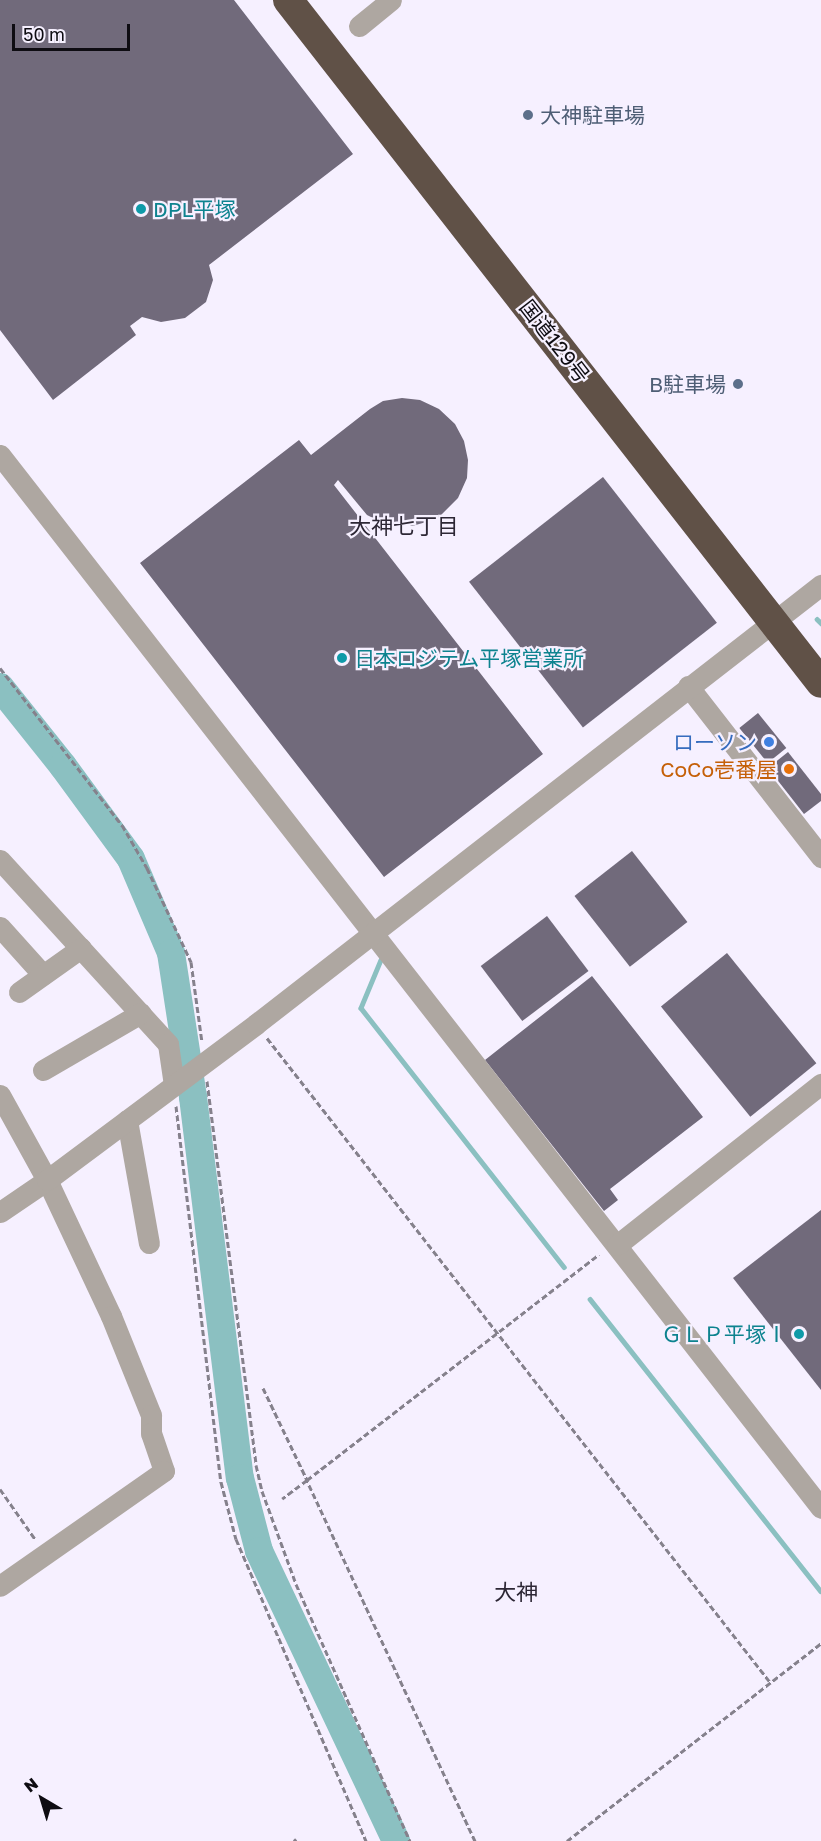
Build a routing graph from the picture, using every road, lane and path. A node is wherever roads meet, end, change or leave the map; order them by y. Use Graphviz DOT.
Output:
graph roads {
  1 [pos="288,0"];
  2 [pos="313,0"];
  3 [pos="392,0"];
  4 [pos="359,26"];
  5 [pos="0,455"];
  6 [pos="821,585"];
  7 [pos="781,616"];
  8 [pos="821,652"];
  9 [pos="0,668"];
  10 [pos="821,683"];
  11 [pos="688,686"];
  12 [pos="821,857"];
  13 [pos="0,860"];
  14 [pos="0,927"];
  15 [pos="373,933"];
  16 [pos="81,948"];
  17 [pos="43,975"];
  18 [pos="19,992"];
  19 [pos="141,1013"];
  20 [pos="256,1024"];
  21 [pos="203,1064"];
  22 [pos="43,1070"];
  23 [pos="176,1084"];
  24 [pos="821,1084"];
  25 [pos="0,1095"];
  26 [pos="127,1120"];
  27 [pos="47,1180"];
  28 [pos="0,1212"];
  29 [pos="149,1243"];
  30 [pos="616,1243"];
  31 [pos="496,1334"];
  32 [pos="263,1388"];
  33 [pos="307,1480"];
  34 [pos="0,1489"];
  35 [pos="282,1499"];
  36 [pos="821,1508"];
  37 [pos="46,1554"];
  38 [pos="0,1586"];
  39 [pos="821,1643"];
  40 [pos="770,1682"];
  41 [pos="366,1841"];
  42 [pos="410,1841"];
  43 [pos="475,1841"];
  44 [pos="567,1841"];
  1 -- 7 [label="highway, 国道129号"];
  2 -- 7 [label="highway, 国道129号"];
  3 -- 4 [label="street"];
  5 -- 15 [label="street"];
  6 -- 7 [label="street"];
  7 -- 8 [label="highway, 国道129号"];
  7 -- 10 [label="highway, 国道129号"];
  7 -- 11 [label="street"];
  9 -- 21 [label="path"];
  11 -- 12 [label="street"];
  11 -- 15 [label="street"];
  13 -- 16 [label="street"];
  14 -- 17 [label="street"];
  15 -- 20 [label="street"];
  15 -- 30 [label="street"];
  16 -- 17 [label="street"];
  16 -- 19 [label="street"];
  17 -- 18 [label="street"];
  19 -- 22 [label="street"];
  19 -- 23 [label="street"];
  20 -- 21 [label="street"];
  20 -- 31 [label="path"];
  21 -- 23 [label="street"];
  21 -- 42 [label="path"];
  23 -- 26 [label="street"];
  23 -- 41 [label="path"];
  24 -- 30 [label="street"];
  25 -- 27 [label="street"];
  26 -- 27 [label="street"];
  26 -- 29 [label="street"];
  27 -- 28 [label="street"];
  27 -- 37 [label="street"];
  30 -- 31 [label="path"];
  30 -- 36 [label="street"];
  31 -- 33 [label="path"];
  31 -- 40 [label="path"];
  32 -- 33 [label="path"];
  33 -- 35 [label="path"];
  33 -- 43 [label="path"];
  34 -- 37 [label="path"];
  37 -- 38 [label="street"];
  39 -- 40 [label="path"];
  40 -- 44 [label="path"];
}
